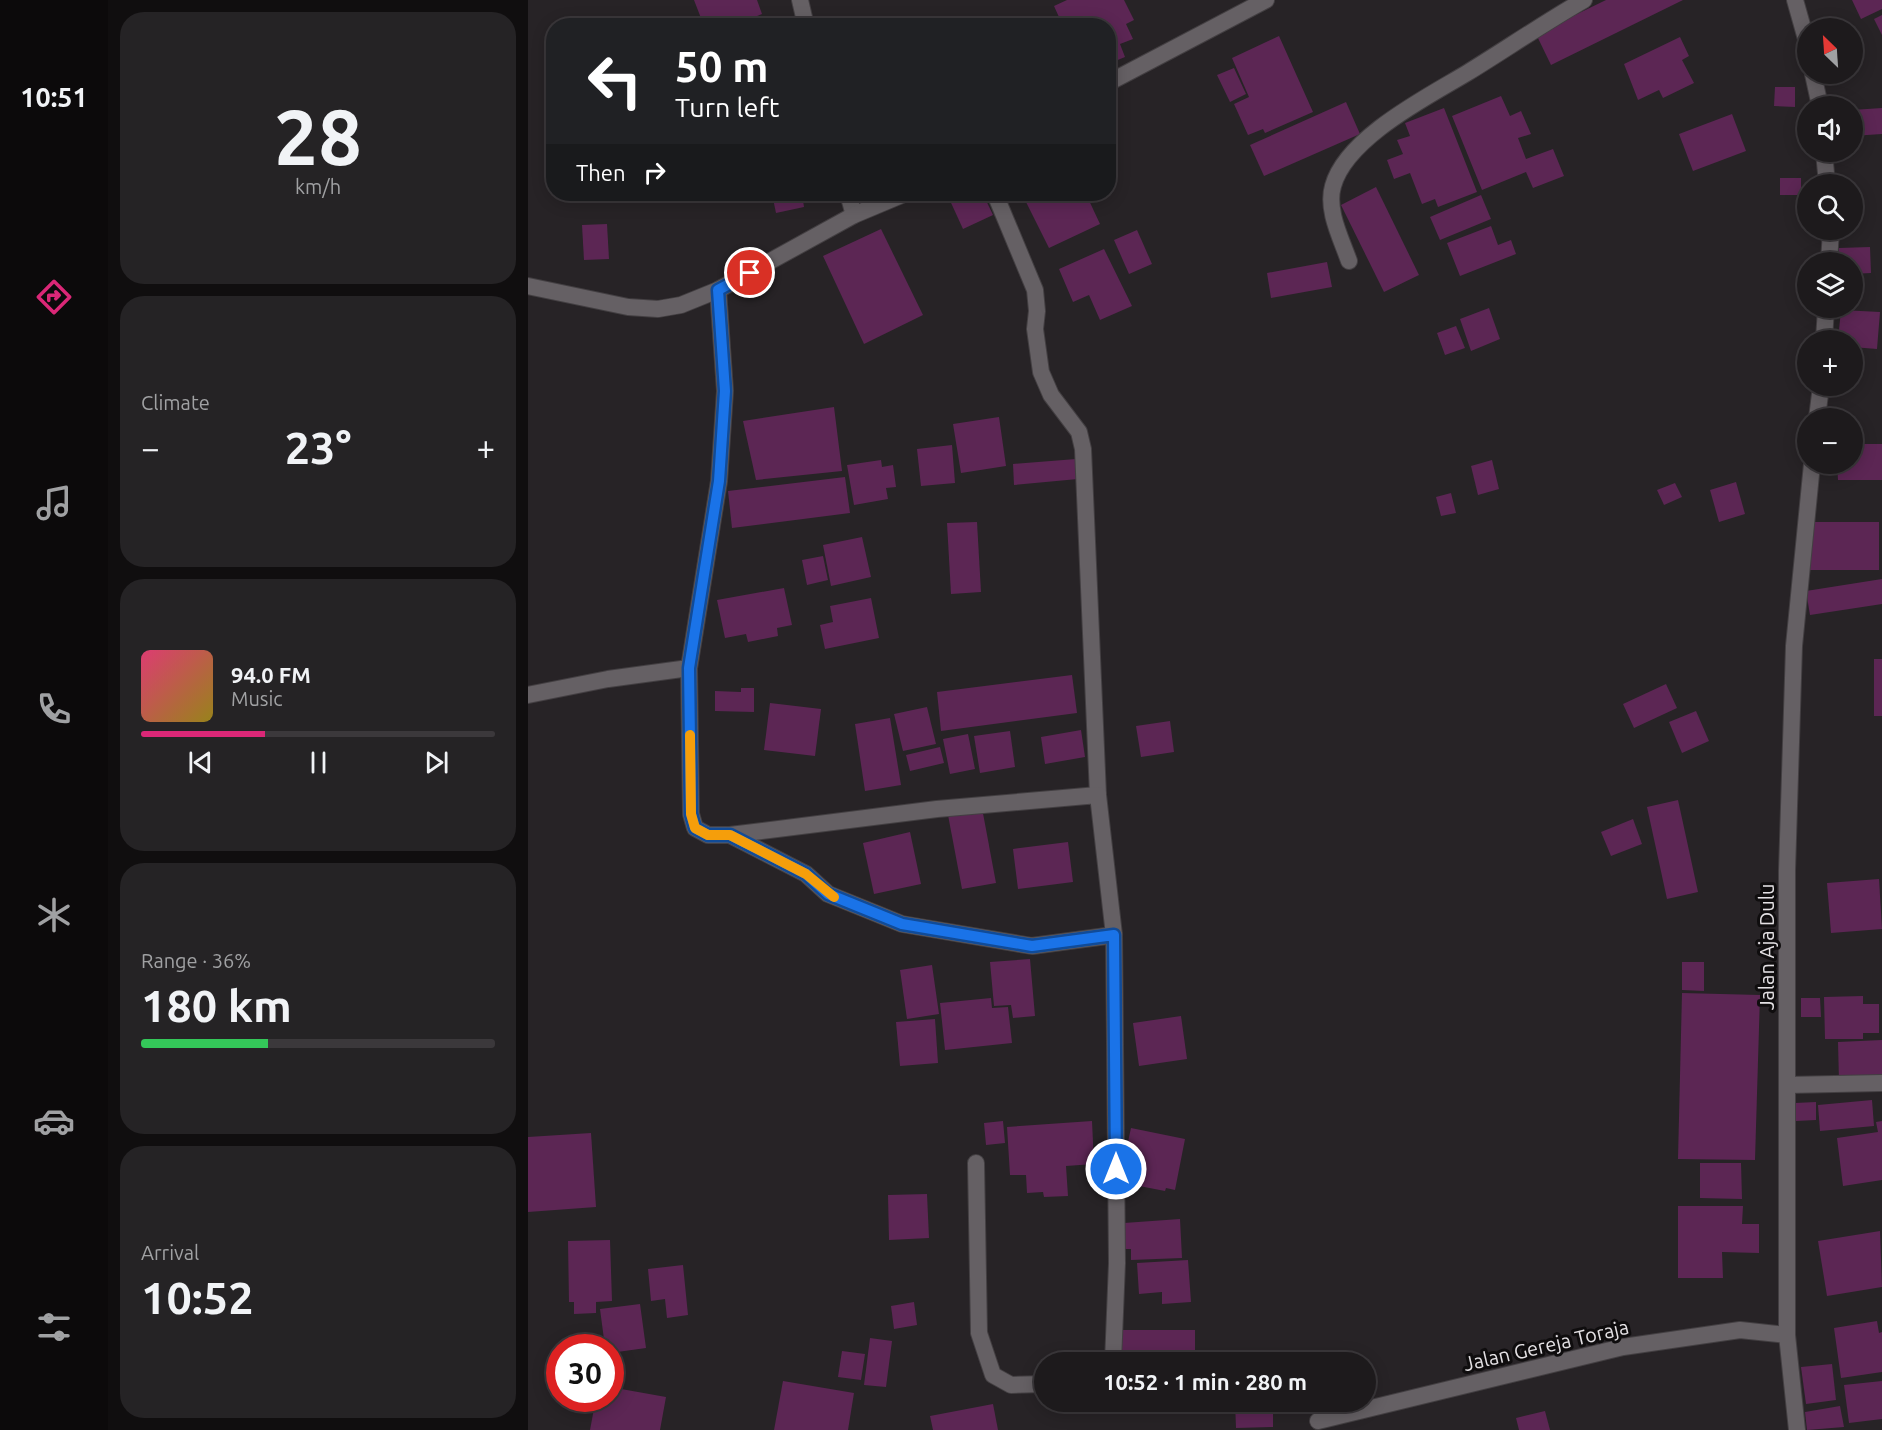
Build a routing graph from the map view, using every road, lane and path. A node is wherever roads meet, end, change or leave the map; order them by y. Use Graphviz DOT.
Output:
graph roads {
  1 [pos="800,0"];
  2 [pos="1266,0"];
  3 [pos="1584,0"];
  4 [pos="1795,0"];
  5 [pos="804,18"];
  6 [pos="1800,18"];
  7 [pos="1116,79"];
  8 [pos="850,201"];
  9 [pos="887,201"];
  10 [pos="998,201"];
  11 [pos="854,215"];
  12 [pos="1349,261"];
  13 [pos="528,286"];
  14 [pos="718,290"];
  15 [pos="1811,474"];
  16 [pos="689,668"];
  17 [pos="528,695"];
  18 [pos="1098,795"];
  19 [pos="730,835"];
  20 [pos="1114,935"];
  21 [pos="1882,1083"];
  22 [pos="1787,1085"];
  23 [pos="976,1162"];
  24 [pos="1787,1335"];
  25 [pos="1113,1352"];
  26 [pos="1034,1384"];
  27 [pos="1318,1421"];
  28 [pos="1797,1430"];
  1 -- 5 [label="street"];
  2 -- 7 [label="street"];
  3 -- 12 [label="street"];
  4 -- 6 [label="street"];
  8 -- 11 [label="street"];
  9 -- 11 [label="street"];
  10 -- 18 [label="street"];
  11 -- 14 [label="street"];
  13 -- 14 [label="street"];
  14 -- 16 [label="street"];
  15 -- 22 [label="street, Jalan Aja Dulu"];
  16 -- 17 [label="street"];
  16 -- 19 [label="street"];
  18 -- 19 [label="street"];
  18 -- 20 [label="street"];
  19 -- 20 [label="street"];
  20 -- 25 [label="street"];
  21 -- 22 [label="street"];
  22 -- 24 [label="street, Jalan Aja Dulu"];
  23 -- 26 [label="street"];
  24 -- 27 [label="street, Jalan Gereja Toraja"];
  24 -- 28 [label="street, Jalan Aja Dulu"];
}
